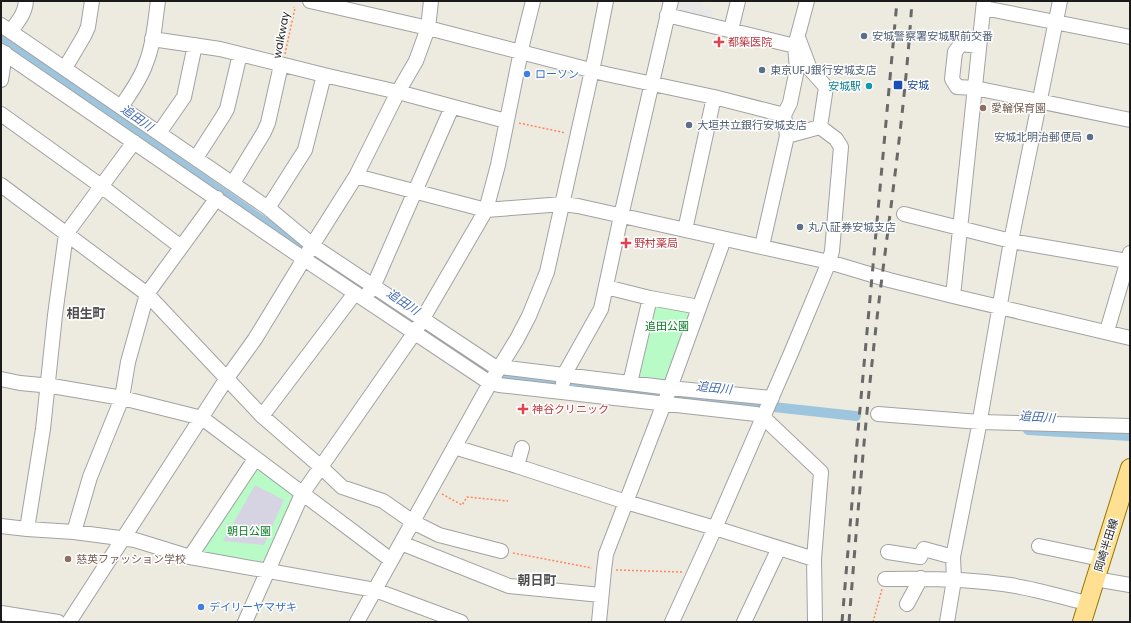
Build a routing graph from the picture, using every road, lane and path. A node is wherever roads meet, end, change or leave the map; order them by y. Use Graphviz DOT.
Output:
graph roads {
  1 [pos="26,1"];
  2 [pos="92,1"];
  3 [pos="158,1"];
  4 [pos="310,1"];
  5 [pos="431,1"];
  6 [pos="533,1"];
  7 [pos="606,1"];
  8 [pos="671,1"];
  9 [pos="738,1"];
  10 [pos="807,1"];
  11 [pos="1060,1"];
  12 [pos="984,4"];
  13 [pos="294,8"];
  14 [pos="667,15"];
  15 [pos="1056,22"];
  16 [pos="6,28"];
  17 [pos="428,28"];
  18 [pos="731,30"];
  19 [pos="1130,37"];
  20 [pos="152,39"];
  21 [pos="796,42"];
  22 [pos="195,45"];
  23 [pos="980,46"];
  24 [pos="3,52"];
  25 [pos="522,52"];
  26 [pos="240,54"];
  27 [pos="282,65"];
  28 [pos="65,68"];
  29 [pos="592,70"];
  30 [pos="324,75"];
  31 [pos="1,80"];
  32 [pos="652,83"];
  33 [pos="975,88"];
  34 [pos="398,92"];
  35 [pos="714,97"];
  36 [pos="1040,101"];
  37 [pos="121,107"];
  38 [pos="452,107"];
  39 [pos="1,114"];
  40 [pos="784,115"];
  41 [pos="1130,120"];
  42 [pos="506,121"];
  43 [pos="820,127"];
  44 [pos="159,133"];
  45 [pos="578,136"];
  46 [pos="787,136"];
  47 [pos="134,142"];
  48 [pos="196,158"];
  49 [pos="356,176"];
  50 [pos="233,183"];
  51 [pos="1,185"];
  52 [pos="101,186"];
  53 [pos="415,192"];
  54 [pos="217,198"];
  55 [pos="563,204"];
  56 [pos="268,208"];
  57 [pos="486,210"];
  58 [pos="904,214"];
  59 [pos="621,216"];
  60 [pos="960,229"];
  61 [pos="685,230"];
  62 [pos="66,234"];
  63 [pos="724,239"];
  64 [pos="1011,241"];
  65 [pos="313,244"];
  66 [pos="762,246"];
  67 [pos="181,247"];
  68 [pos="1129,258"];
  69 [pos="304,259"];
  70 [pos="829,262"];
  71 [pos="374,285"];
  72 [pos="606,287"];
  73 [pos="147,294"];
  74 [pos="360,296"];
  75 [pos="953,296"];
  76 [pos="650,298"];
  77 [pos="1000,306"];
  78 [pos="699,307"];
  79 [pos="422,318"];
  80 [pos="415,332"];
  81 [pos="1107,332"];
  82 [pos="1130,338"];
  83 [pos="500,367"];
  84 [pos="564,375"];
  85 [pos="228,378"];
  86 [pos="1,379"];
  87 [pos="490,383"];
  88 [pos="630,383"];
  89 [pos="47,386"];
  90 [pos="670,388"];
  91 [pos="561,392"];
  92 [pos="122,398"];
  93 [pos="772,398"];
  94 [pos="663,404"];
  95 [pos="878,414"];
  96 [pos="262,416"];
  97 [pos="763,417"];
  98 [pos="202,418"];
  99 [pos="979,425"];
  100 [pos="1130,426"];
  101 [pos="454,447"];
  102 [pos="522,448"];
  103 [pos="255,459"];
  104 [pos="517,466"];
  105 [pos="321,467"];
  106 [pos="1130,468"];
  107 [pos="438,492"];
  108 [pos="302,494"];
  109 [pos="508,501"];
  110 [pos="626,502"];
  111 [pos="413,522"];
  112 [pos="1,526"];
  113 [pos="716,528"];
  114 [pos="27,529"];
  115 [pos="74,532"];
  116 [pos="123,539"];
  117 [pos="401,544"];
  118 [pos="1039,546"];
  119 [pos="779,548"];
  120 [pos="501,550"];
  121 [pos="888,552"];
  122 [pos="190,557"];
  123 [pos="953,557"];
  124 [pos="1101,559"];
  125 [pos="391,560"];
  126 [pos="814,560"];
  127 [pos="604,570"];
  128 [pos="268,571"];
  129 [pos="686,572"];
  130 [pos="921,578"];
  131 [pos="885,579"];
  132 [pos="1095,579"];
  133 [pos="954,580"];
  134 [pos="1130,585"];
  135 [pos="375,590"];
  136 [pos="601,595"];
  137 [pos="1087,603"];
  138 [pos="907,604"];
  139 [pos="1,613"];
  140 [pos="58,622"];
  141 [pos="69,622"];
  142 [pos="245,622"];
  143 [pos="357,622"];
  144 [pos="461,622"];
  145 [pos="599,622"];
  146 [pos="672,622"];
  147 [pos="744,622"];
  148 [pos="815,622"];
  149 [pos="947,622"];
  150 [pos="1082,622"];
  1 -- 16 [label="street"];
  2 -- 28 [label="street"];
  3 -- 20 [label="street"];
  4 -- 17 [label="street"];
  5 -- 17 [label="street"];
  6 -- 25 [label="street"];
  7 -- 29 [label="street"];
  8 -- 14 [label="street"];
  9 -- 18 [label="street"];
  10 -- 21 [label="street"];
  11 -- 15 [label="street"];
  12 -- 15 [label="street"];
  12 -- 23 [label="street"];
  13 -- 27 [label="path, walkway"];
  14 -- 18 [label="street"];
  14 -- 32 [label="street"];
  15 -- 19 [label="street"];
  15 -- 36 [label="street"];
  16 -- 28 [label="street"];
  17 -- 25 [label="street"];
  17 -- 34 [label="street"];
  18 -- 21 [label="street"];
  20 -- 22 [label="street"];
  20 -- 37 [label="street"];
  21 -- 40 [label="street"];
  21 -- 43 [label="street"];
  22 -- 26 [label="street"];
  22 -- 44 [label="street"];
  23 -- 33 [label="street"];
  23 -- 33 [label="street"];
  24 -- 31 [label="street"];
  24 -- 47 [label="street"];
  25 -- 29 [label="street"];
  25 -- 42 [label="street"];
  26 -- 27 [label="street"];
  26 -- 48 [label="street"];
  27 -- 30 [label="street"];
  27 -- 50 [label="street"];
  28 -- 37 [label="street"];
  29 -- 32 [label="street"];
  29 -- 45 [label="street"];
  30 -- 34 [label="street"];
  30 -- 56 [label="street"];
  32 -- 35 [label="street"];
  32 -- 59 [label="street"];
  33 -- 36 [label="street"];
  33 -- 60 [label="street"];
  34 -- 38 [label="street"];
  34 -- 49 [label="street"];
  35 -- 40 [label="street"];
  35 -- 61 [label="street"];
  36 -- 41 [label="street"];
  36 -- 64 [label="street"];
  37 -- 44 [label="street"];
  38 -- 42 [label="street"];
  38 -- 53 [label="street"];
  39 -- 52 [label="street"];
  40 -- 46 [label="street"];
  42 -- 45 [label="path"];
  42 -- 57 [label="street"];
  43 -- 46 [label="street"];
  43 -- 70 [label="street"];
  44 -- 48 [label="street"];
  45 -- 55 [label="street"];
  46 -- 66 [label="street"];
  47 -- 52 [label="street"];
  47 -- 54 [label="street"];
  48 -- 50 [label="street"];
  49 -- 53 [label="street"];
  49 -- 65 [label="street"];
  50 -- 56 [label="street"];
  51 -- 62 [label="street"];
  52 -- 62 [label="street"];
  52 -- 67 [label="street"];
  53 -- 57 [label="street"];
  53 -- 71 [label="street"];
  54 -- 67 [label="street"];
  54 -- 69 [label="street"];
  55 -- 57 [label="street"];
  55 -- 59 [label="street"];
  55 -- 83 [label="street"];
  56 -- 65 [label="street"];
  57 -- 79 [label="street"];
  58 -- 60 [label="street"];
  59 -- 61 [label="street"];
  59 -- 72 [label="street"];
  60 -- 64 [label="street"];
  60 -- 75 [label="street"];
  61 -- 63 [label="street"];
  62 -- 73 [label="street"];
  62 -- 89 [label="street"];
  63 -- 66 [label="street"];
  63 -- 78 [label="street"];
  64 -- 68 [label="street"];
  64 -- 77 [label="street"];
  65 -- 69 [label="street"];
  65 -- 71 [label="street"];
  66 -- 70 [label="street"];
  67 -- 73 [label="street"];
  68 -- 81 [label="street"];
  69 -- 74 [label="street"];
  69 -- 85 [label="street"];
  70 -- 75 [label="street"];
  70 -- 93 [label="street"];
  71 -- 74 [label="street"];
  71 -- 79 [label="street"];
  72 -- 76 [label="street"];
  72 -- 84 [label="street"];
  73 -- 85 [label="street"];
  73 -- 92 [label="street"];
  74 -- 80 [label="street"];
  74 -- 96 [label="street"];
  75 -- 77 [label="street"];
  76 -- 78 [label="street"];
  76 -- 88 [label="street"];
  77 -- 81 [label="street"];
  77 -- 99 [label="street"];
  78 -- 90 [label="street"];
  79 -- 80 [label="street"];
  79 -- 83 [label="street"];
  80 -- 87 [label="street"];
  80 -- 105 [label="street"];
  81 -- 82 [label="street"];
  83 -- 84 [label="street"];
  83 -- 87 [label="street"];
  84 -- 88 [label="street"];
  84 -- 91 [label="street"];
  85 -- 96 [label="street"];
  85 -- 98 [label="street"];
  86 -- 89 [label="street"];
  87 -- 91 [label="street"];
  87 -- 101 [label="street"];
  88 -- 90 [label="street"];
  89 -- 92 [label="street"];
  89 -- 114 [label="street"];
  90 -- 93 [label="street"];
  90 -- 94 [label="street"];
  91 -- 94 [label="street"];
  92 -- 98 [label="street"];
  92 -- 115 [label="street"];
  93 -- 97 [label="street"];
  94 -- 97 [label="street"];
  94 -- 110 [label="street"];
  95 -- 99 [label="street"];
  96 -- 105 [label="street"];
  97 -- 113 [label="street"];
  97 -- 126 [label="street"];
  98 -- 103 [label="street"];
  98 -- 116 [label="street"];
  99 -- 100 [label="street"];
  99 -- 123 [label="street"];
  101 -- 104 [label="street"];
  101 -- 111 [label="street"];
  102 -- 104 [label="street"];
  103 -- 108 [label="street"];
  103 -- 122 [label="street"];
  104 -- 110 [label="street"];
  105 -- 108 [label="street"];
  105 -- 111 [label="street"];
  106 -- 124 [label="main road, 岡崎半田線"];
  107 -- 109 [label="path"];
  108 -- 125 [label="street"];
  108 -- 128 [label="street"];
  110 -- 113 [label="street"];
  110 -- 127 [label="street"];
  111 -- 117 [label="street"];
  111 -- 120 [label="street"];
  112 -- 114 [label="street"];
  113 -- 119 [label="street"];
  113 -- 146 [label="street"];
  114 -- 115 [label="street"];
  115 -- 116 [label="street"];
  116 -- 122 [label="street"];
  116 -- 141 [label="street"];
  117 -- 125 [label="street"];
  117 -- 136 [label="street"];
  118 -- 124 [label="street"];
  119 -- 126 [label="street"];
  119 -- 147 [label="street"];
  120 -- 127 [label="path"];
  121 -- 123 [label="street"];
  122 -- 128 [label="street"];
  123 -- 133 [label="street"];
  124 -- 132 [label="main road, 岡崎半田線"];
  125 -- 135 [label="street"];
  126 -- 148 [label="street"];
  127 -- 129 [label="path"];
  127 -- 136 [label="street"];
  128 -- 135 [label="street"];
  128 -- 142 [label="street"];
  130 -- 131 [label="street"];
  130 -- 133 [label="street"];
  130 -- 138 [label="street"];
  132 -- 134 [label="street"];
  132 -- 137 [label="main road, 岡崎半田線"];
  133 -- 137 [label="street"];
  133 -- 149 [label="street"];
  135 -- 143 [label="street"];
  135 -- 144 [label="street"];
  136 -- 145 [label="street"];
  137 -- 150 [label="main road, 岡崎半田線"];
  139 -- 140 [label="street"];
}
